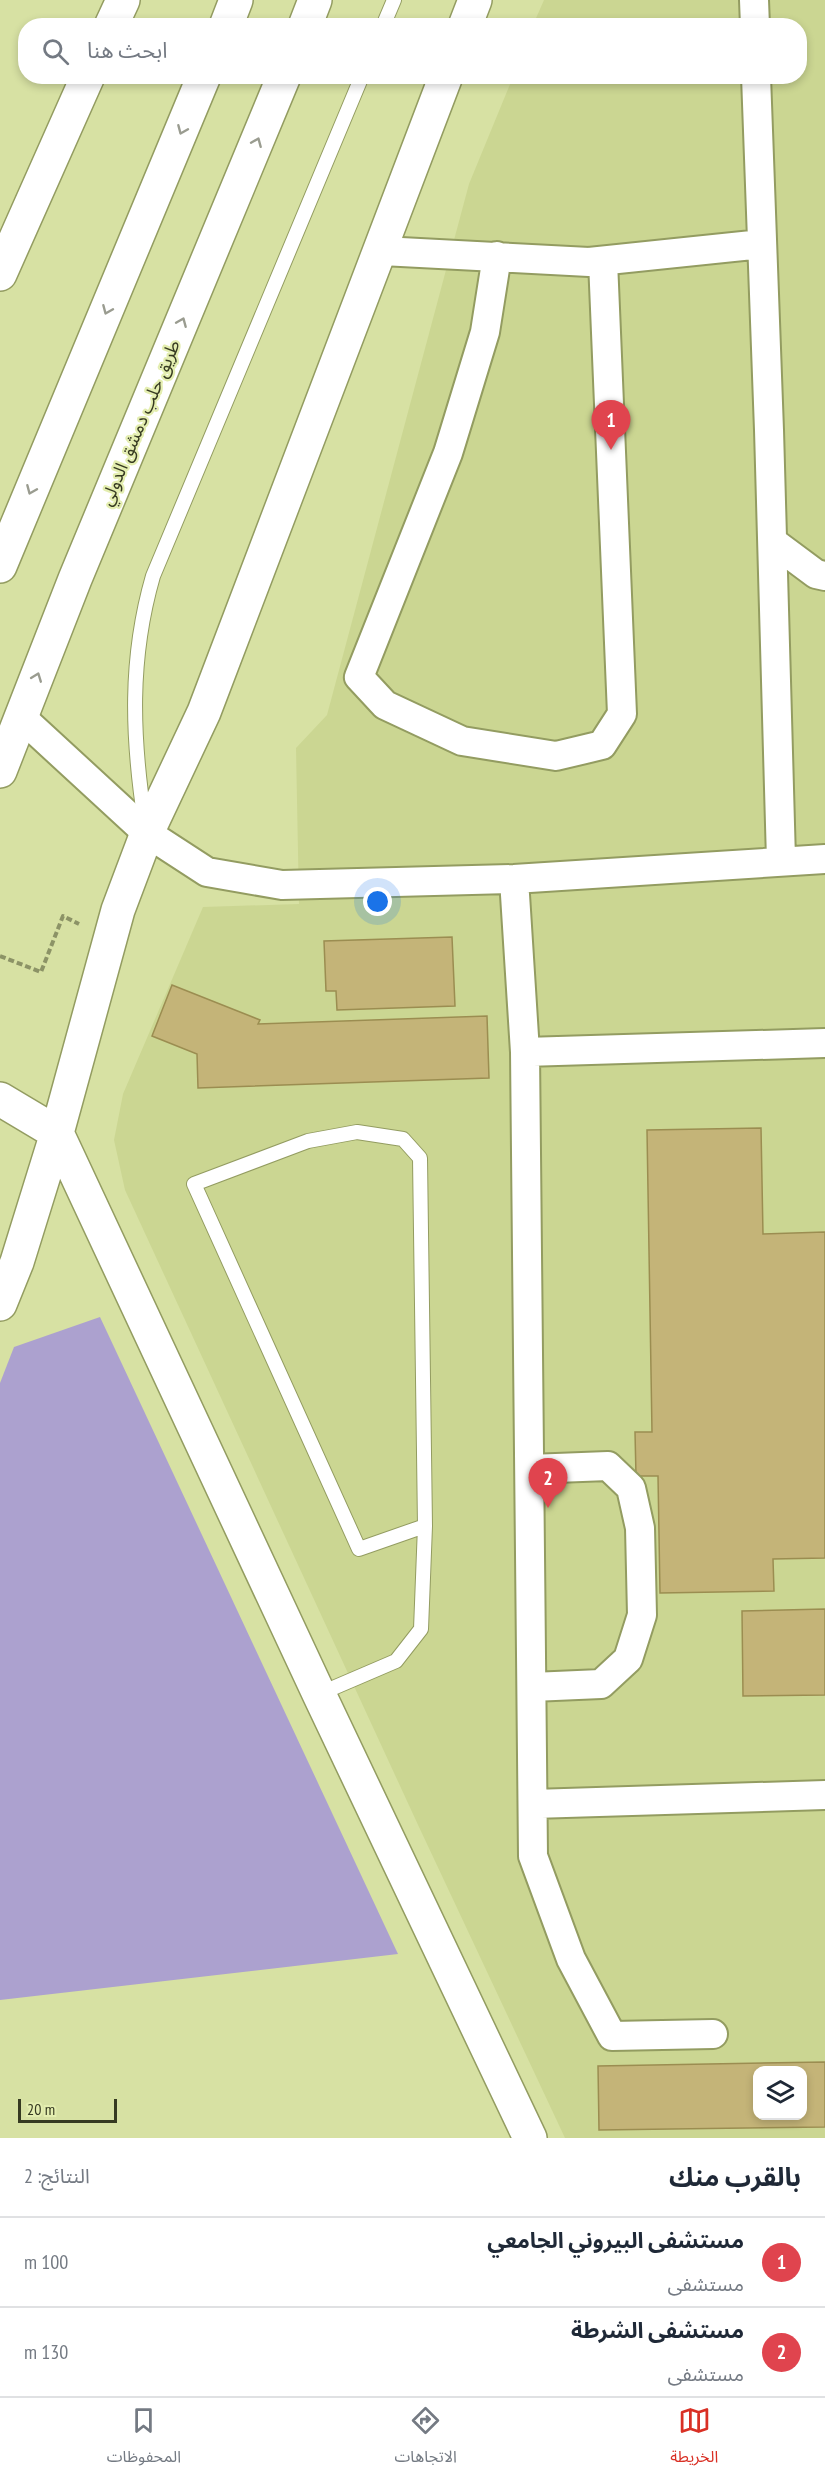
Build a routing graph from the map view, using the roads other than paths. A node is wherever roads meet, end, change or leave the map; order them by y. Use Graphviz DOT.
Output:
graph roads {
  1 [pos="123,0"];
  2 [pos="236,0"];
  3 [pos="315,0"];
  4 [pos="394,0"];
  5 [pos="475,0"];
  6 [pos="754,0"];
  7 [pos="115,18"];
  8 [pos="228,18"];
  9 [pos="308,18"];
  10 [pos="387,18"];
  11 [pos="468,18"];
  12 [pos="755,18"];
  13 [pos="84,84"];
  14 [pos="201,84"];
  15 [pos="281,84"];
  16 [pos="359,84"];
  17 [pos="444,84"];
  18 [pos="756,84"];
  19 [pos="762,244"];
  20 [pos="382,251"];
  21 [pos="497,256"];
  22 [pos="603,261"];
  23 [pos="0,274"];
  24 [pos="773,542"];
  25 [pos="0,566"];
  26 [pos="825,576"];
  27 [pos="21,717"];
  28 [pos="0,771"];
  29 [pos="147,833"];
  30 [pos="825,859"];
  31 [pos="781,860"];
  32 [pos="514,879"];
  33 [pos="825,1043"];
  34 [pos="525,1052"];
  35 [pos="0,1099"];
  36 [pos="57,1133"];
  37 [pos="0,1304"];
  38 [pos="530,1468"];
  39 [pos="425,1526"];
  40 [pos="532,1688"];
  41 [pos="319,1694"];
  42 [pos="825,1795"];
  43 [pos="533,1804"];
  44 [pos="713,2034"];
  45 [pos="530,2138"];
  1 -- 7 [label="main road"];
  2 -- 8 [label="main road"];
  3 -- 9 [label="main road"];
  4 -- 10 [label="lane"];
  5 -- 11 [label="main road"];
  6 -- 12 [label="street"];
  13 -- 23 [label="main road"];
  14 -- 25 [label="main road, one-way"];
  27 -- 15 [label="main road, طريق حلب دمشق الدولي, one-way"];
  16 -- 29 [label="lane"];
  17 -- 20 [label="main road"];
  18 -- 19 [label="street"];
  19 -- 22 [label="street"];
  19 -- 24 [label="street"];
  20 -- 21 [label="street"];
  20 -- 29 [label="main road"];
  21 -- 22 [label="street"];
  21 -- 22 [label="street"];
  24 -- 26 [label="street"];
  24 -- 31 [label="street"];
  27 -- 28 [label="main road, طريق حلب دمشق الدولي"];
  27 -- 29 [label="street"];
  29 -- 32 [label="street"];
  29 -- 36 [label="main road"];
  30 -- 31 [label="street"];
  31 -- 32 [label="street"];
  32 -- 34 [label="street"];
  33 -- 34 [label="street"];
  34 -- 38 [label="street"];
  35 -- 36 [label="main road"];
  36 -- 37 [label="main road"];
  36 -- 41 [label="main road"];
  38 -- 40 [label="street"];
  38 -- 40 [label="street"];
  39 -- 39 [label="lane"];
  39 -- 41 [label="lane"];
  40 -- 43 [label="street"];
  41 -- 45 [label="main road"];
  42 -- 43 [label="street"];
  43 -- 44 [label="street"];
}
